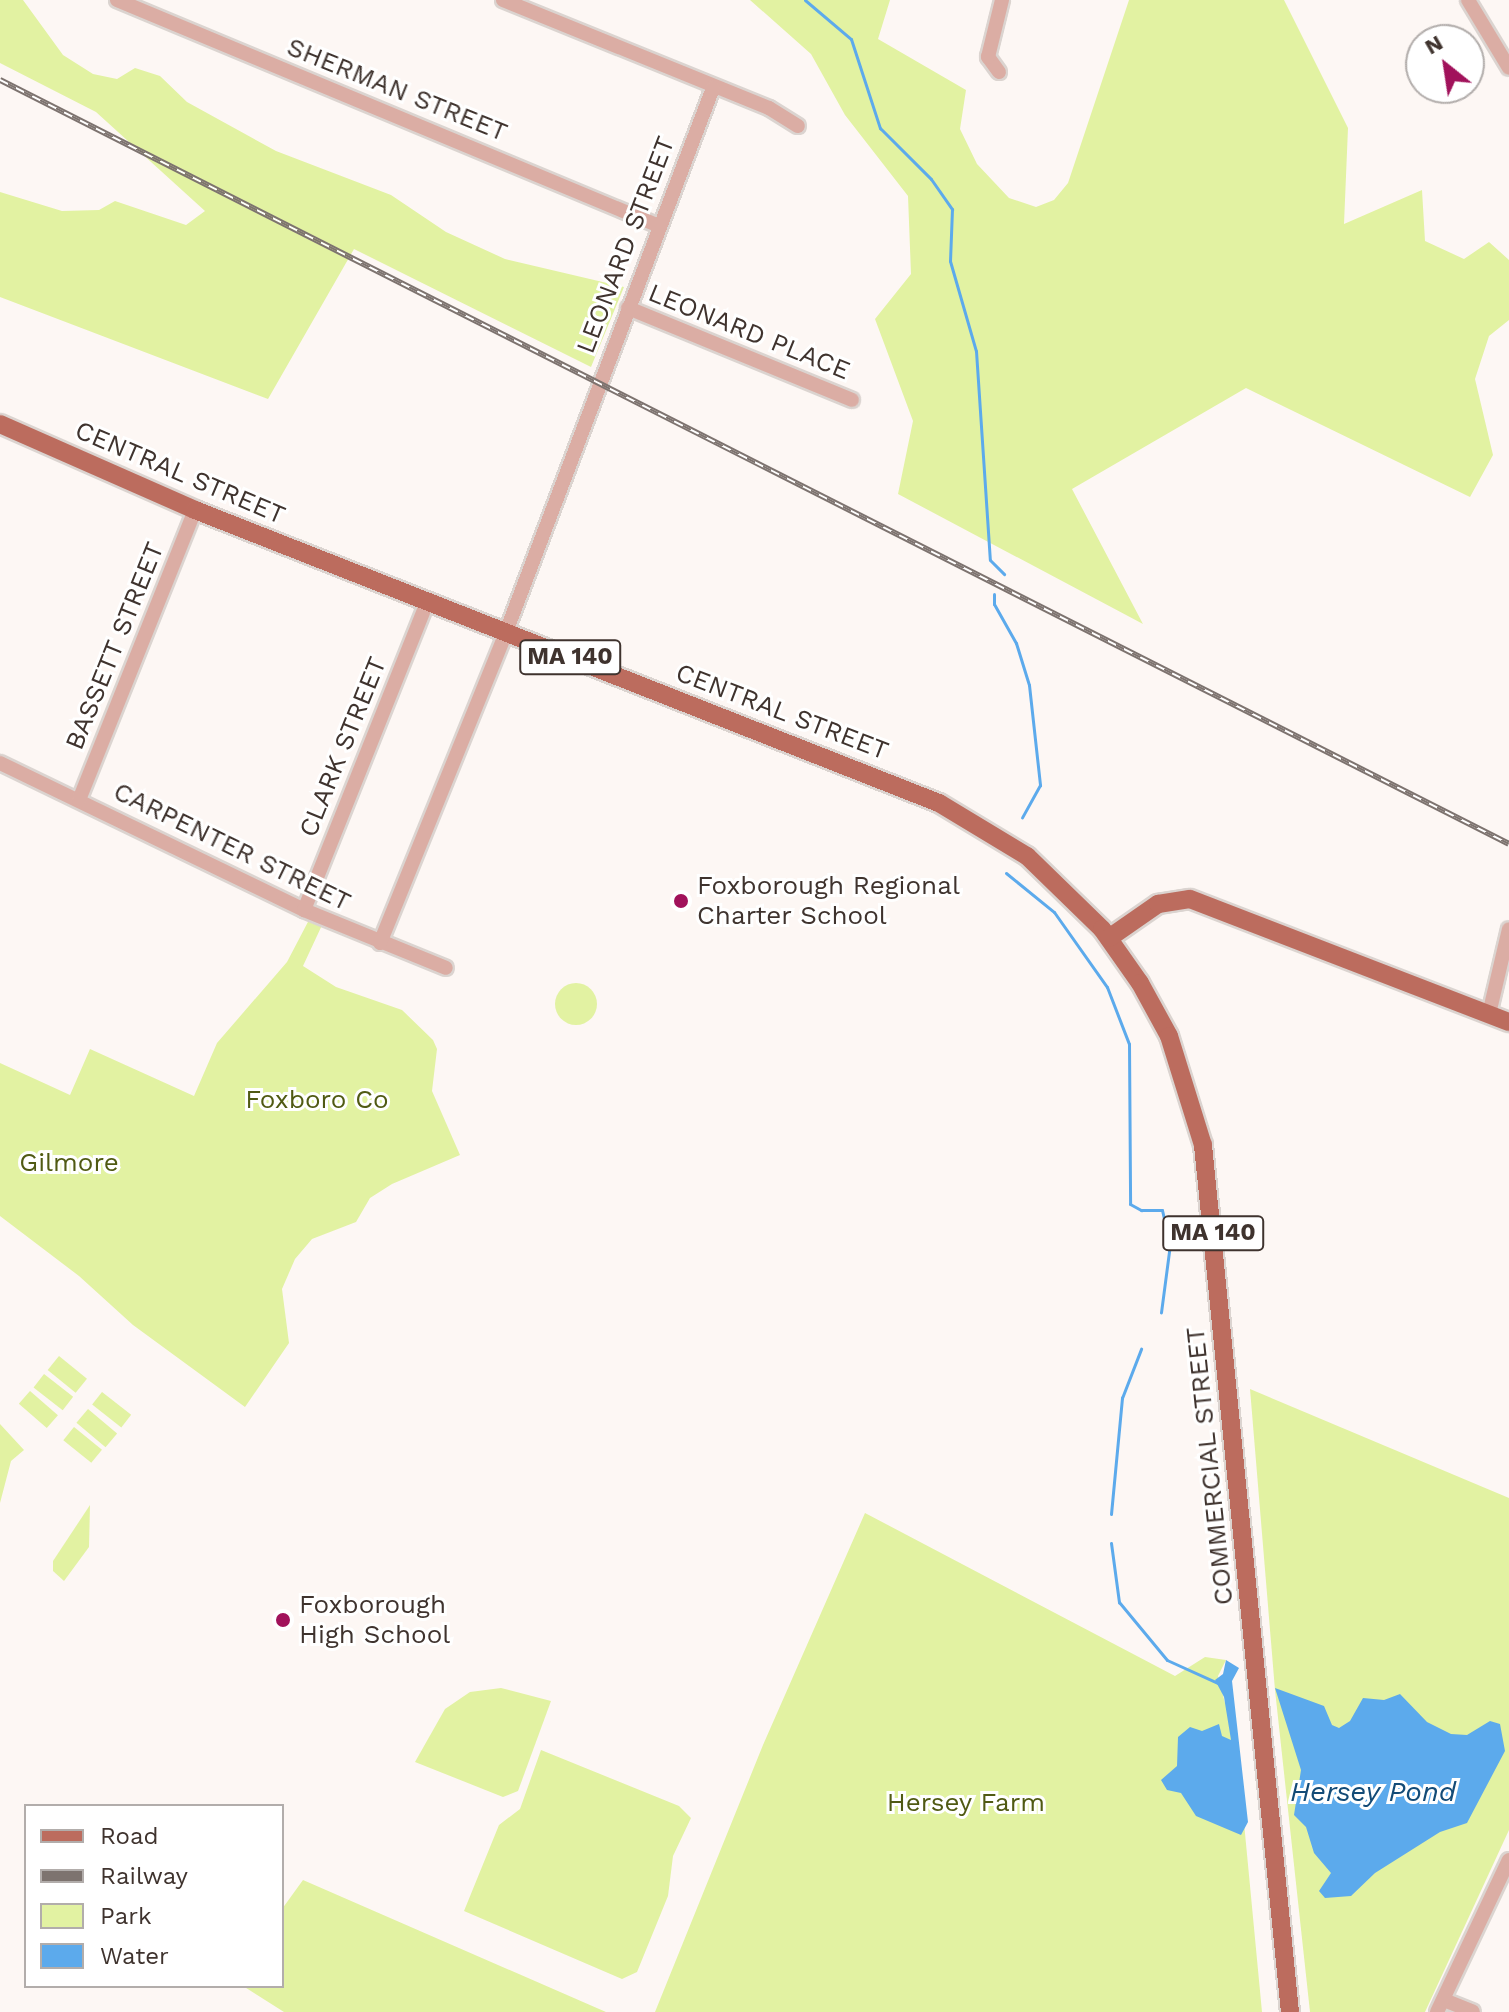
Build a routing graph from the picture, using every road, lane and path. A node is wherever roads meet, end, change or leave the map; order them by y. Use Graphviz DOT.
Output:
graph roads {
  1 [pos="117,0"];
  2 [pos="503,0"];
  3 [pos="1002,0"];
  4 [pos="1468,0"];
  5 [pos="1509,68"];
  6 [pos="999,72"];
  7 [pos="713,88"];
  8 [pos="798,126"];
  9 [pos="659,226"];
  10 [pos="628,308"];
  11 [pos="852,400"];
  12 [pos="0,424"];
  13 [pos="195,510"];
  14 [pos="427,603"];
  15 [pos="506,632"];
  16 [pos="0,763"];
  17 [pos="79,800"];
  18 [pos="304,910"];
  19 [pos="1509,929"];
  20 [pos="1109,938"];
  21 [pos="380,943"];
  22 [pos="446,968"];
  23 [pos="1489,1014"];
  24 [pos="1509,1022"];
  25 [pos="1509,1860"];
  26 [pos="1440,2006"];
  27 [pos="1290,2012"];
  28 [pos="1473,2012"];
  1 -- 9 [label="street, SHERMAN STREET"];
  2 -- 7 [label="street"];
  3 -- 6 [label="street"];
  4 -- 5 [label="street"];
  7 -- 8 [label="street"];
  7 -- 9 [label="street, LEONARD STREET"];
  9 -- 10 [label="street, LEONARD STREET"];
  10 -- 11 [label="street, LEONARD PLACE"];
  10 -- 15 [label="street, LEONARD STREET"];
  12 -- 13 [label="main road, CENTRAL STREET / MA 140"];
  13 -- 14 [label="main road, CENTRAL STREET / MA 140"];
  13 -- 17 [label="street, BASSETT STREET"];
  14 -- 15 [label="main road, CENTRAL STREET / MA 140"];
  14 -- 18 [label="street, CLARK STREET"];
  15 -- 20 [label="main road, CENTRAL STREET / MA 140"];
  15 -- 21 [label="street, LEONARD STREET"];
  16 -- 17 [label="street, CARPENTER STREET"];
  17 -- 18 [label="street, CARPENTER STREET"];
  18 -- 21 [label="street, CARPENTER STREET"];
  19 -- 23 [label="street"];
  20 -- 23 [label="main road"];
  20 -- 27 [label="main road, COMMERCIAL STREET / MA 140"];
  21 -- 22 [label="street, CARPENTER STREET"];
  23 -- 24 [label="main road"];
  25 -- 26 [label="street"];
  26 -- 28 [label="street"];
}
